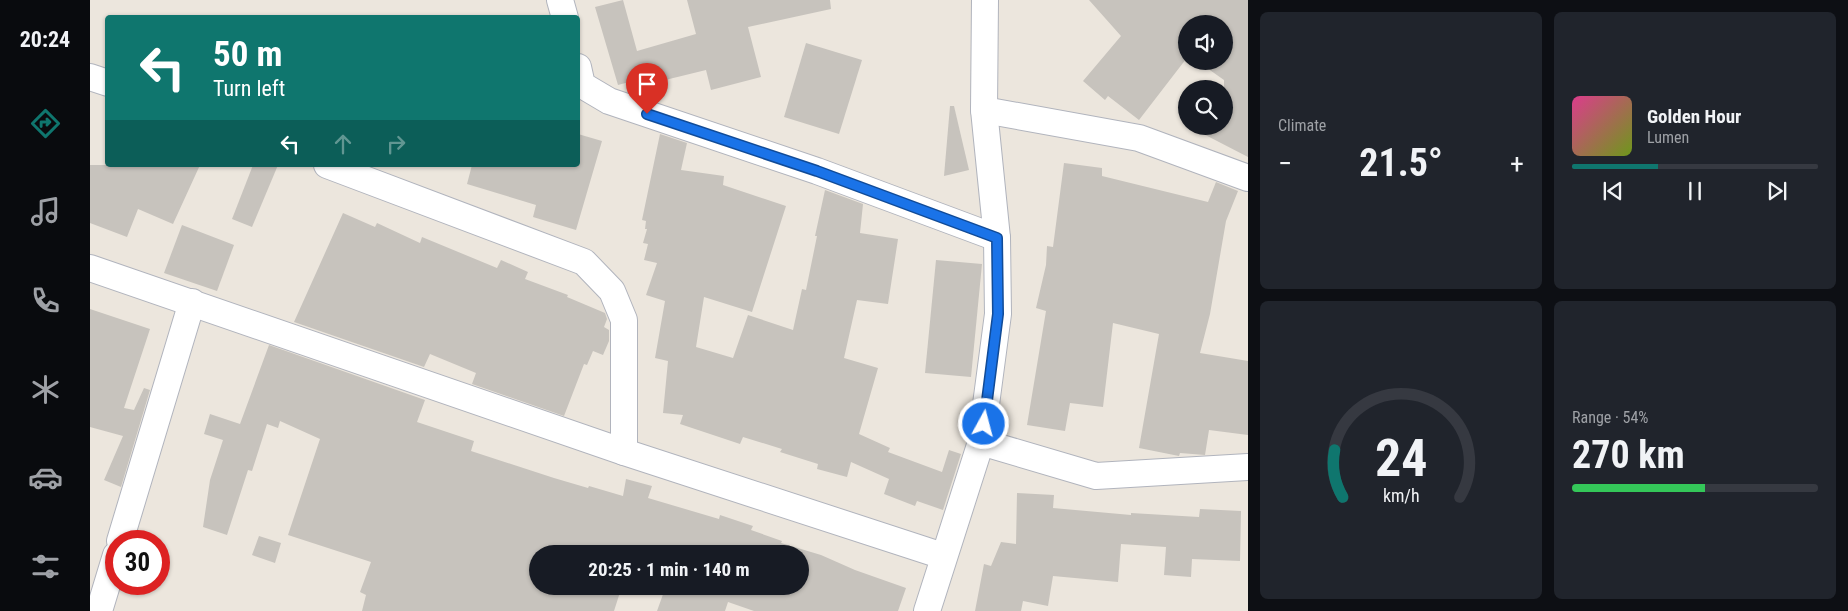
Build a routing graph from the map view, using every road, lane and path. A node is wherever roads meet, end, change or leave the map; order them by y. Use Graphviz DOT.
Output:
graph roads {
  1 [pos="560,0"];
  2 [pos="985,0"];
  3 [pos="564,15"];
  4 [pos="580,76"];
  5 [pos="90,77"];
  6 [pos="105,82"];
  7 [pos="984,110"];
  8 [pos="332,167"];
  9 [pos="1248,178"];
  10 [pos="997,238"];
  11 [pos="90,268"];
  12 [pos="192,302"];
  13 [pos="981,442"];
  14 [pos="624,452"];
  15 [pos="1248,467"];
  16 [pos="123,530"];
  17 [pos="944,556"];
  18 [pos="105,594"];
  19 [pos="100,611"];
  20 [pos="927,611"];
  1 -- 3 [label="street"];
  2 -- 7 [label="street"];
  4 -- 10 [label="street"];
  5 -- 6 [label="street"];
  7 -- 9 [label="street"];
  7 -- 10 [label="street"];
  8 -- 14 [label="street"];
  10 -- 13 [label="street"];
  11 -- 12 [label="street"];
  12 -- 14 [label="street"];
  12 -- 16 [label="street"];
  13 -- 15 [label="street"];
  13 -- 17 [label="street"];
  14 -- 17 [label="street"];
  17 -- 20 [label="street"];
  18 -- 19 [label="street"];
}
